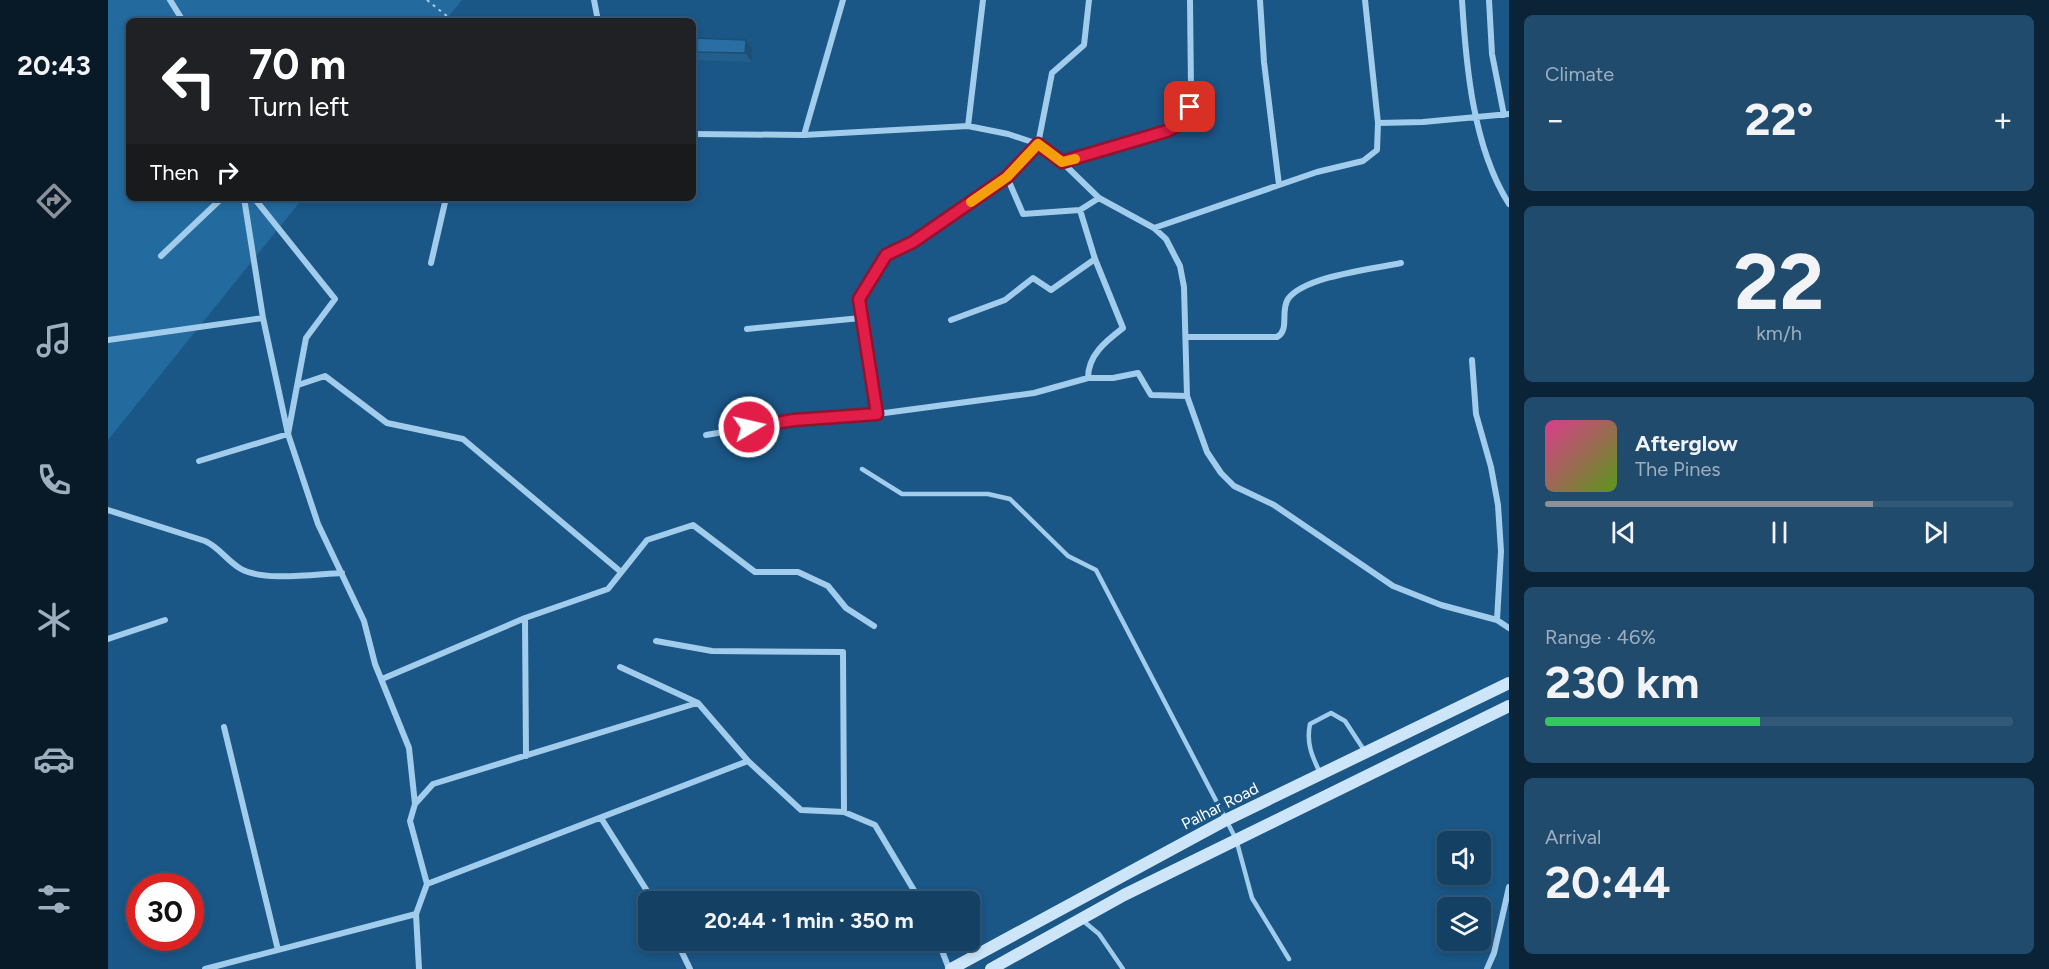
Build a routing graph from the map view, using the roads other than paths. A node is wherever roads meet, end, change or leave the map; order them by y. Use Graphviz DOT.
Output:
graph roads {
  1 [pos="170,0"];
  2 [pos="594,0"];
  3 [pos="843,0"];
  4 [pos="983,0"];
  5 [pos="1089,0"];
  6 [pos="1190,0"];
  7 [pos="1260,0"];
  8 [pos="1365,0"];
  9 [pos="1462,0"];
  10 [pos="1489,0"];
  11 [pos="181,18"];
  12 [pos="597,18"];
  13 [pos="1506,114"];
  14 [pos="1476,116"];
  15 [pos="1378,123"];
  16 [pos="968,126"];
  17 [pos="696,134"];
  18 [pos="804,135"];
  19 [pos="1038,144"];
  20 [pos="1062,162"];
  21 [pos="1007,177"];
  22 [pos="1280,185"];
  23 [pos="1099,198"];
  24 [pos="219,201"];
  25 [pos="244,201"];
  26 [pos="256,201"];
  27 [pos="446,201"];
  28 [pos="1509,204"];
  29 [pos="1080,210"];
  30 [pos="1155,228"];
  31 [pos="160,256"];
  32 [pos="1095,259"];
  33 [pos="431,263"];
  34 [pos="1401,263"];
  35 [pos="263,318"];
  36 [pos="861,318"];
  37 [pos="951,320"];
  38 [pos="747,329"];
  39 [pos="1187,337"];
  40 [pos="108,340"];
  41 [pos="1472,360"];
  42 [pos="1088,378"];
  43 [pos="298,385"];
  44 [pos="1188,396"];
  45 [pos="877,414"];
  46 [pos="288,434"];
  47 [pos="706,435"];
  48 [pos="199,461"];
  49 [pos="862,469"];
  50 [pos="108,510"];
  51 [pos="621,572"];
  52 [pos="342,573"];
  53 [pos="525,618"];
  54 [pos="165,620"];
  55 [pos="1497,620"];
  56 [pos="874,626"];
  57 [pos="1509,628"];
  58 [pos="108,639"];
  59 [pos="656,641"];
  60 [pos="620,667"];
  61 [pos="382,679"];
  62 [pos="1509,682"];
  63 [pos="698,703"];
  64 [pos="1509,706"];
  65 [pos="224,727"];
  66 [pos="1366,754"];
  67 [pos="526,756"];
  68 [pos="748,761"];
  69 [pos="1321,776"];
  70 [pos="415,804"];
  71 [pos="844,812"];
  72 [pos="601,818"];
  73 [pos="1226,820"];
  74 [pos="1236,839"];
  75 [pos="427,885"];
  76 [pos="1509,887"];
  77 [pos="647,891"];
  78 [pos="914,891"];
  79 [pos="416,914"];
  80 [pos="1082,920"];
  81 [pos="278,950"];
  82 [pos="681,951"];
  83 [pos="943,951"];
  84 [pos="1289,959"];
  85 [pos="205,969"];
  86 [pos="419,969"];
  87 [pos="690,969"];
  88 [pos="950,969"];
  89 [pos="991,969"];
  90 [pos="1123,969"];
  91 [pos="1486,969"];
  1 -- 11 [label="street"];
  2 -- 12 [label="street"];
  3 -- 18 [label="street"];
  4 -- 16 [label="street"];
  5 -- 19 [label="street"];
  6 -- 20 [label="street"];
  7 -- 22 [label="street"];
  8 -- 15 [label="street"];
  9 -- 14 [label="street"];
  10 -- 13 [label="street"];
  13 -- 14 [label="street"];
  14 -- 15 [label="street"];
  14 -- 28 [label="street"];
  15 -- 22 [label="street"];
  16 -- 18 [label="street"];
  16 -- 19 [label="street"];
  17 -- 18 [label="street"];
  19 -- 20 [label="street"];
  19 -- 21 [label="street"];
  20 -- 23 [label="street"];
  21 -- 29 [label="street"];
  21 -- 36 [label="street"];
  22 -- 30 [label="street"];
  23 -- 29 [label="street"];
  23 -- 30 [label="street"];
  24 -- 31 [label="street"];
  25 -- 35 [label="street"];
  26 -- 43 [label="street"];
  27 -- 33 [label="street"];
  29 -- 32 [label="street"];
  30 -- 39 [label="street"];
  32 -- 37 [label="street"];
  32 -- 42 [label="street"];
  34 -- 39 [label="street"];
  35 -- 40 [label="street"];
  35 -- 46 [label="street"];
  36 -- 38 [label="street"];
  36 -- 45 [label="street"];
  39 -- 44 [label="street"];
  41 -- 55 [label="street"];
  42 -- 44 [label="street"];
  42 -- 45 [label="street"];
  43 -- 46 [label="street"];
  43 -- 51 [label="street"];
  44 -- 55 [label="street"];
  45 -- 47 [label="street"];
  46 -- 48 [label="street"];
  46 -- 52 [label="street"];
  49 -- 73 [label="lane"];
  50 -- 52 [label="street"];
  51 -- 53 [label="street"];
  51 -- 56 [label="street"];
  52 -- 61 [label="street"];
  53 -- 61 [label="street"];
  53 -- 67 [label="street"];
  54 -- 58 [label="street"];
  55 -- 57 [label="street"];
  59 -- 71 [label="street"];
  60 -- 63 [label="street"];
  61 -- 70 [label="street"];
  62 -- 66 [label="main road, Palhar Road"];
  63 -- 67 [label="street"];
  63 -- 68 [label="street"];
  64 -- 74 [label="main road"];
  65 -- 81 [label="street"];
  66 -- 69 [label="main road, Palhar Road"];
  66 -- 69 [label="lane"];
  67 -- 70 [label="street"];
  68 -- 71 [label="street"];
  68 -- 72 [label="street"];
  69 -- 73 [label="main road, Palhar Road"];
  70 -- 75 [label="street"];
  71 -- 78 [label="street"];
  72 -- 75 [label="street"];
  72 -- 77 [label="street"];
  73 -- 74 [label="lane"];
  73 -- 88 [label="main road, Palhar Road"];
  74 -- 80 [label="main road"];
  74 -- 84 [label="lane"];
  75 -- 79 [label="street"];
  76 -- 91 [label="street"];
  79 -- 81 [label="street"];
  79 -- 86 [label="street"];
  80 -- 89 [label="main road"];
  80 -- 90 [label="lane"];
  81 -- 85 [label="street"];
  82 -- 87 [label="street"];
  83 -- 88 [label="street"];
}
